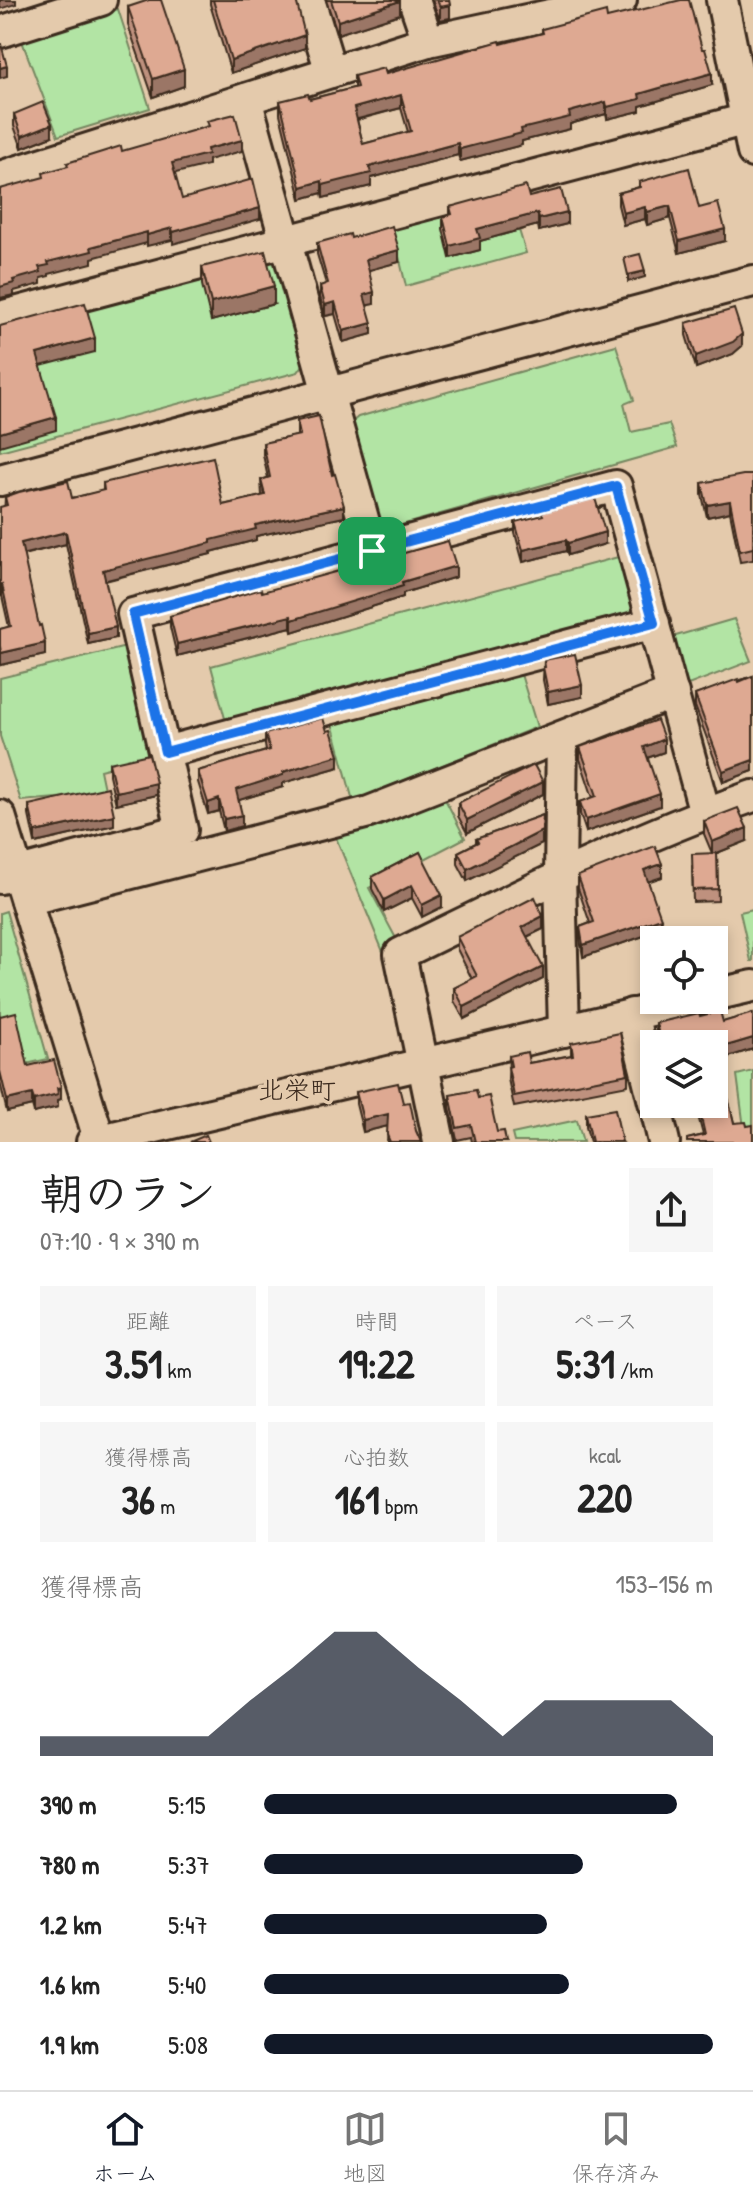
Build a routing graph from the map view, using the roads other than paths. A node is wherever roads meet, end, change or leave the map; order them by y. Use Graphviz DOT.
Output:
graph roads {
  1 [pos="101,0"];
  2 [pos="309,0"];
  3 [pos="414,0"];
  4 [pos="621,0"];
  5 [pos="722,0"];
  6 [pos="524,9"];
  7 [pos="0,32"];
  8 [pos="428,41"];
  9 [pos="744,61"];
  10 [pos="331,72"];
  11 [pos="246,99"];
  12 [pos="747,119"];
  13 [pos="753,152"];
  14 [pos="0,177"];
  15 [pos="286,242"];
  16 [pos="753,281"];
  17 [pos="0,317"];
  18 [pos="328,393"];
  19 [pos="0,480"];
  20 [pos="372,551"];
  21 [pos="654,623"];
  22 [pos="673,693"];
  23 [pos="562,737"];
  24 [pos="165,752"];
  25 [pos="753,796"];
  26 [pos="705,813"];
  27 [pos="0,816"];
  28 [pos="560,876"];
  29 [pos="15,884"];
  30 [pos="753,986"];
  31 [pos="728,992"];
  32 [pos="640,1012"];
  33 [pos="632,1014"];
  34 [pos="564,1031"];
  35 [pos="640,1046"];
  36 [pos="421,1064"];
  37 [pos="658,1118"];
  38 [pos="97,1141"];
  39 [pos="439,1142"];
  40 [pos="664,1142"];
  1 -- 7 [label="street"];
  2 -- 10 [label="street"];
  3 -- 8 [label="street"];
  4 -- 6 [label="street"];
  5 -- 9 [label="street"];
  6 -- 8 [label="street"];
  8 -- 10 [label="street"];
  9 -- 12 [label="street"];
  10 -- 11 [label="street"];
  11 -- 14 [label="street"];
  11 -- 15 [label="street"];
  12 -- 13 [label="street"];
  12 -- 15 [label="street"];
  15 -- 17 [label="street"];
  15 -- 18 [label="street"];
  16 -- 18 [label="street"];
  18 -- 19 [label="street"];
  18 -- 20 [label="street"];
  20 -- 21 [label="street"];
  20 -- 24 [label="street"];
  21 -- 22 [label="street"];
  21 -- 24 [label="street"];
  22 -- 23 [label="street"];
  22 -- 26 [label="street"];
  23 -- 28 [label="street"];
  23 -- 29 [label="street"];
  24 -- 29 [label="street"];
  25 -- 26 [label="street"];
  26 -- 28 [label="street"];
  27 -- 29 [label="street"];
  28 -- 34 [label="street"];
  28 -- 36 [label="street"];
  29 -- 38 [label="street"];
  30 -- 31 [label="street"];
  32 -- 33 [label="street"];
  33 -- 34 [label="street"];
  33 -- 35 [label="street"];
  34 -- 36 [label="street"];
  36 -- 38 [label="street"];
  36 -- 39 [label="street"];
  37 -- 40 [label="street"];
}
